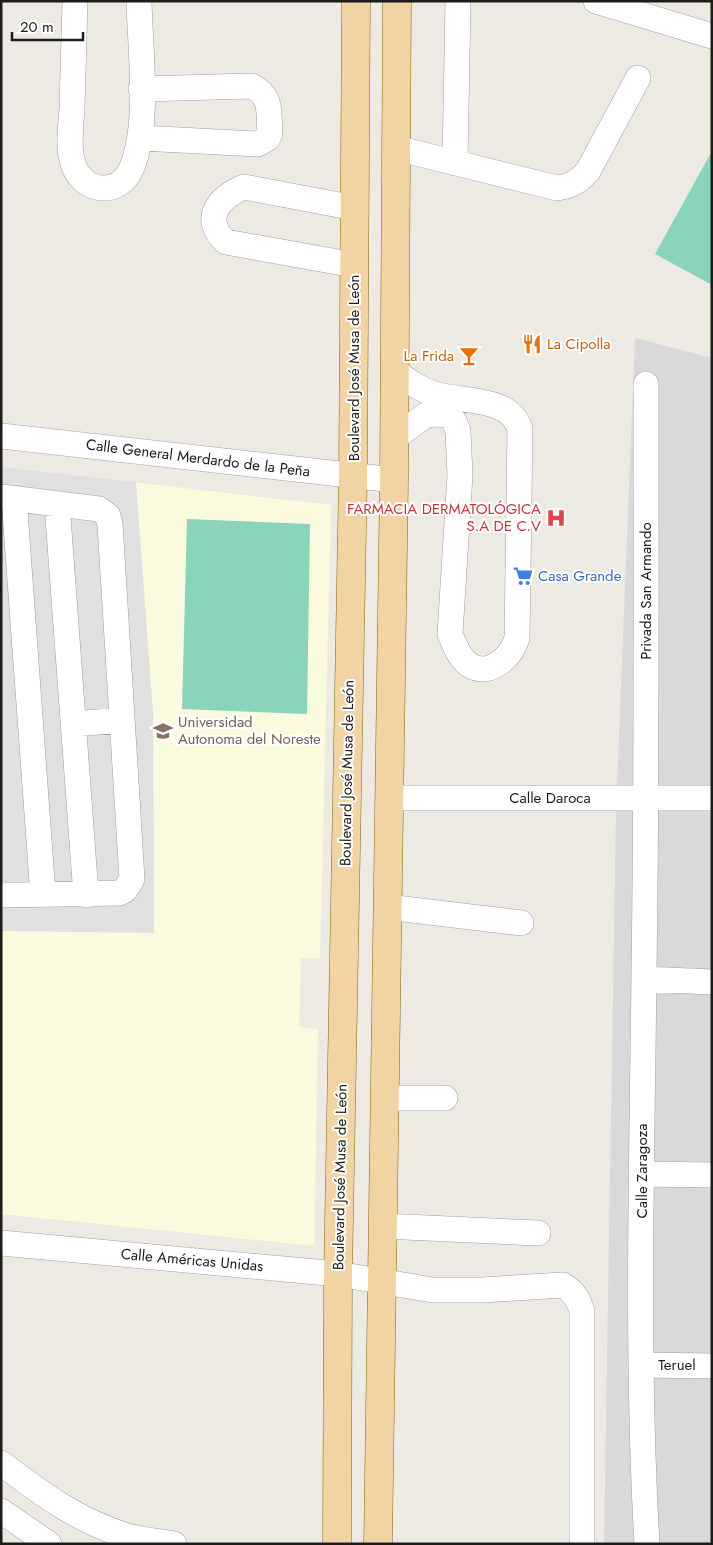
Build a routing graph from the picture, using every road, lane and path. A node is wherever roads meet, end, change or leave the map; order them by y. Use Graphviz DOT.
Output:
graph roads {
  1 [pos="75,1"];
  2 [pos="139,1"];
  3 [pos="356,1"];
  4 [pos="398,1"];
  5 [pos="458,1"];
  6 [pos="596,1"];
  7 [pos="712,36"];
  8 [pos="638,78"];
  9 [pos="141,89"];
  10 [pos="141,138"];
  11 [pos="396,148"];
  12 [pos="455,163"];
  13 [pos="355,208"];
  14 [pos="354,265"];
  15 [pos="394,370"];
  16 [pos="646,384"];
  17 [pos="1,436"];
  18 [pos="394,438"];
  19 [pos="353,476"];
  20 [pos="394,480"];
  21 [pos="8,497"];
  22 [pos="57,504"];
  23 [pos="122,720"];
  24 [pos="74,724"];
  25 [pos="389,798"];
  26 [pos="647,798"];
  27 [pos="712,798"];
  28 [pos="1,895"];
  29 [pos="43,895"];
  30 [pos="86,895"];
  31 [pos="387,907"];
  32 [pos="521,923"];
  33 [pos="644,979"];
  34 [pos="712,982"];
  35 [pos="385,1098"];
  36 [pos="445,1098"];
  37 [pos="641,1174"];
  38 [pos="712,1175"];
  39 [pos="383,1226"];
  40 [pos="538,1232"];
  41 [pos="1,1243"];
  42 [pos="338,1274"];
  43 [pos="382,1282"];
  44 [pos="642,1365"];
  45 [pos="712,1366"];
  46 [pos="1,1463"];
  47 [pos="1,1511"];
  48 [pos="49,1544"];
  49 [pos="174,1544"];
  50 [pos="337,1544"];
  51 [pos="378,1544"];
  52 [pos="582,1544"];
  53 [pos="647,1544"];
  1 -- 10 [label="street"];
  2 -- 9 [label="street"];
  3 -- 13 [label="main road, Boulevard José Musa de León"];
  4 -- 11 [label="main road"];
  5 -- 12 [label="street"];
  6 -- 7 [label="street"];
  8 -- 12 [label="street"];
  9 -- 10 [label="street"];
  9 -- 10 [label="street"];
  11 -- 12 [label="street"];
  11 -- 15 [label="main road"];
  13 -- 14 [label="main road, Boulevard José Musa de León"];
  13 -- 14 [label="street"];
  14 -- 19 [label="main road, Boulevard José Musa de León"];
  15 -- 18 [label="main road"];
  15 -- 18 [label="street"];
  16 -- 26 [label="street, Privada San Armando"];
  17 -- 19 [label="street, Calle General Merdardo de la Peña"];
  18 -- 20 [label="main road"];
  19 -- 20 [label="street, Calle General Merdardo de la Peña"];
  19 -- 42 [label="main road, Boulevard José Musa de León"];
  20 -- 25 [label="main road"];
  21 -- 22 [label="street"];
  21 -- 29 [label="street"];
  22 -- 23 [label="street"];
  22 -- 24 [label="street"];
  23 -- 24 [label="street"];
  23 -- 30 [label="street"];
  24 -- 30 [label="street"];
  25 -- 26 [label="street, Calle Daroca"];
  25 -- 31 [label="main road"];
  26 -- 27 [label="street, Calle Daroca"];
  26 -- 33 [label="street, Calle Zaragoza"];
  28 -- 29 [label="street"];
  29 -- 30 [label="street"];
  31 -- 32 [label="street"];
  31 -- 35 [label="main road"];
  33 -- 34 [label="street"];
  33 -- 37 [label="street, Calle Zaragoza"];
  35 -- 36 [label="street"];
  35 -- 39 [label="main road"];
  37 -- 38 [label="street"];
  37 -- 44 [label="street, Calle Zaragoza"];
  39 -- 40 [label="street"];
  39 -- 43 [label="main road"];
  41 -- 42 [label="street, Calle Américas Unidas"];
  42 -- 43 [label="street, Calle Américas Unidas"];
  42 -- 50 [label="main road, Boulevard José Musa de León"];
  43 -- 51 [label="main road"];
  43 -- 52 [label="street, Calle Américas Unidas"];
  44 -- 45 [label="street, Teruel"];
  44 -- 53 [label="street, Calle Zaragoza"];
  46 -- 49 [label="street"];
  47 -- 48 [label="street"];
}
